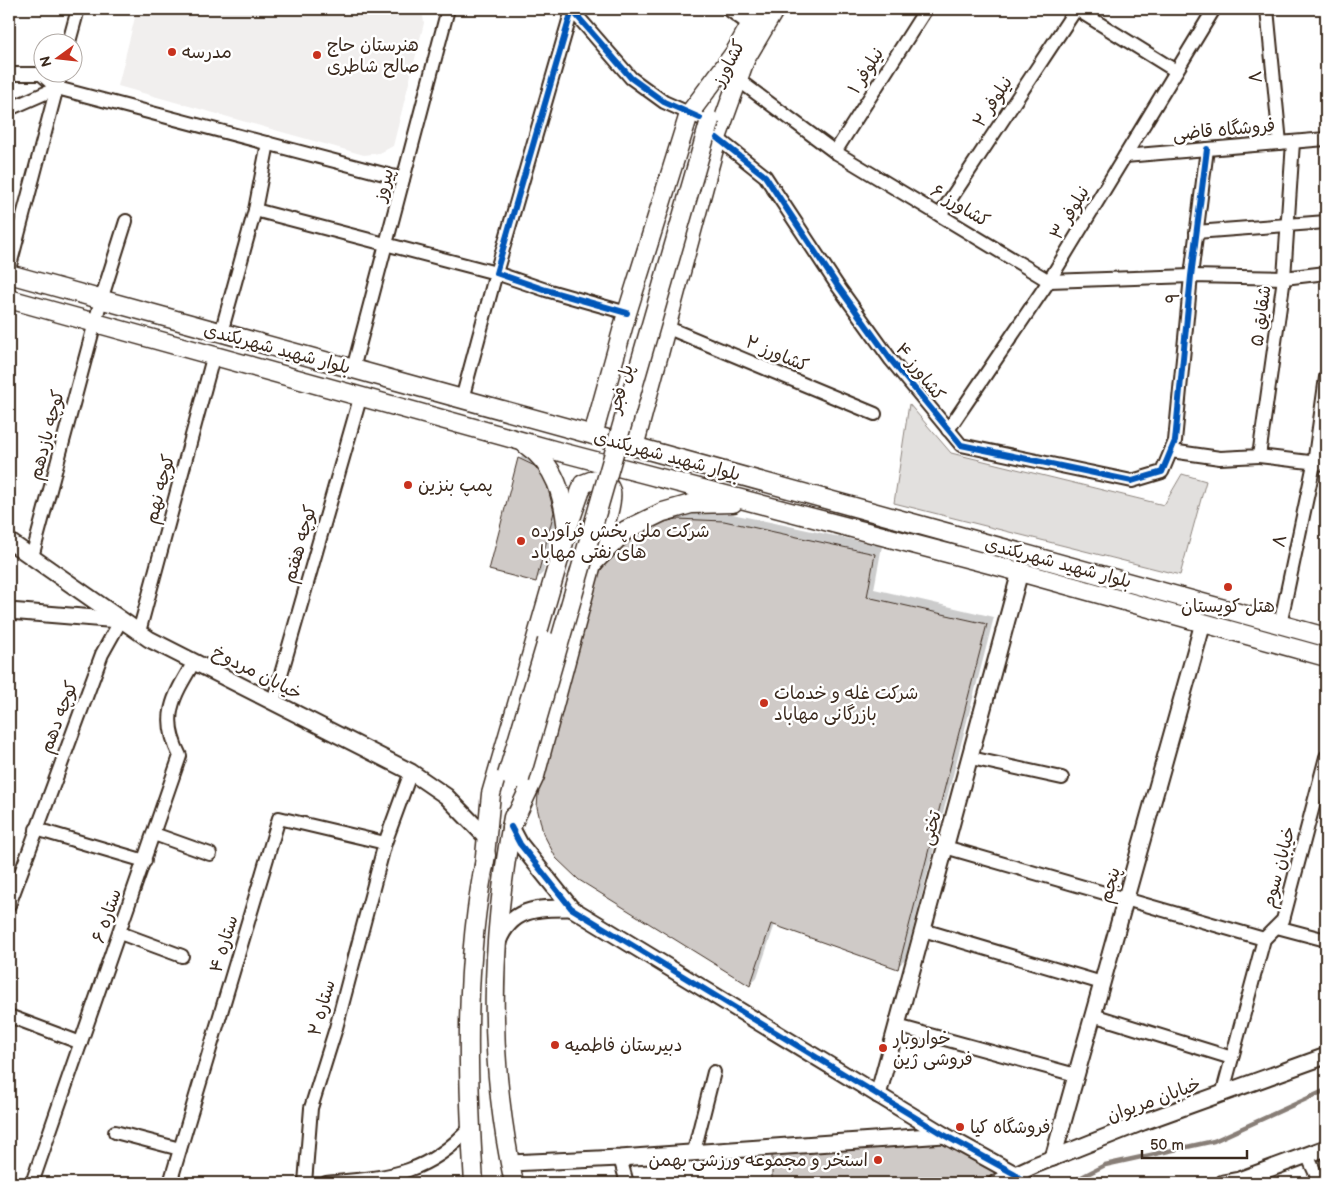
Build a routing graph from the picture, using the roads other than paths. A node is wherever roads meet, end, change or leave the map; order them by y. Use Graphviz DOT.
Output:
graph roads {
  1 [pos="78,9"];
  2 [pos="448,9"];
  3 [pos="573,9"];
  4 [pos="728,9"];
  5 [pos="759,9"];
  6 [pos="775,9"];
  7 [pos="926,9"];
  8 [pos="1076,9"];
  9 [pos="1214,9"];
  10 [pos="1267,9"];
  11 [pos="750,25"];
  12 [pos="72,32"];
  13 [pos="741,55"];
  14 [pos="1176,71"];
  15 [pos="9,74"];
  16 [pos="737,79"];
  17 [pos="58,82"];
  18 [pos="57,88"];
  19 [pos="9,109"];
  20 [pos="700,117"];
  21 [pos="717,138"];
  22 [pos="1326,139"];
  23 [pos="1294,142"];
  24 [pos="268,143"];
  25 [pos="1280,143"];
  26 [pos="1207,149"];
  27 [pos="835,152"];
  28 [pos="1124,156"];
  29 [pos="403,179"];
  30 [pos="255,210"];
  31 [pos="940,215"];
  32 [pos="126,221"];
  33 [pos="1326,222"];
  34 [pos="1288,226"];
  35 [pos="1196,232"];
  36 [pos="386,245"];
  37 [pos="9,268"];
  38 [pos="1326,273"];
  39 [pos="9,274"];
  40 [pos="496,274"];
  41 [pos="1191,276"];
  42 [pos="1284,278"];
  43 [pos="1049,281"];
  44 [pos="9,299"];
  45 [pos="101,300"];
  46 [pos="627,313"];
  47 [pos="96,322"];
  48 [pos="666,327"];
  49 [pos="221,333"];
  50 [pos="214,354"];
  51 [pos="353,369"];
  52 [pos="1326,377"];
  53 [pos="361,395"];
  54 [pos="462,399"];
  55 [pos="875,414"];
  56 [pos="948,430"];
  57 [pos="593,435"];
  58 [pos="516,439"];
  59 [pos="634,447"];
  60 [pos="1171,451"];
  61 [pos="1259,456"];
  62 [pos="1320,464"];
  63 [pos="770,506"];
  64 [pos="567,532"];
  65 [pos="9,542"];
  66 [pos="32,557"];
  67 [pos="592,564"];
  68 [pos="1020,572"];
  69 [pos="9,611"];
  70 [pos="121,620"];
  71 [pos="1203,622"];
  72 [pos="1280,624"];
  73 [pos="139,632"];
  74 [pos="1326,637"];
  75 [pos="1326,657"];
  76 [pos="194,662"];
  77 [pos="273,702"];
  78 [pos="1326,757"];
  79 [pos="971,758"];
  80 [pos="411,772"];
  81 [pos="514,777"];
  82 [pos="1062,778"];
  83 [pos="511,827"];
  84 [pos="36,829"];
  85 [pos="154,834"];
  86 [pos="487,838"];
  87 [pos="384,844"];
  88 [pos="946,846"];
  89 [pos="210,854"];
  90 [pos="145,861"];
  91 [pos="484,866"];
  92 [pos="1126,899"];
  93 [pos="9,905"];
  94 [pos="571,908"];
  95 [pos="1276,927"];
  96 [pos="923,930"];
  97 [pos="120,933"];
  98 [pos="1264,940"];
  99 [pos="1326,940"];
  100 [pos="495,953"];
  101 [pos="182,956"];
  102 [pos="1102,983"];
  103 [pos="9,1016"];
  104 [pos="1093,1016"];
  105 [pos="897,1026"];
  106 [pos="80,1043"];
  107 [pos="1326,1056"];
  108 [pos="1232,1058"];
  109 [pos="714,1072"];
  110 [pos="1076,1075"];
  111 [pos="878,1094"];
  112 [pos="1222,1095"];
  113 [pos="470,1128"];
  114 [pos="115,1132"];
  115 [pos="944,1135"];
  116 [pos="1326,1148"];
  117 [pos="180,1149"];
  118 [pos="694,1151"];
  119 [pos="1307,1155"];
  120 [pos="620,1158"];
  121 [pos="1053,1158"];
  122 [pos="510,1163"];
  123 [pos="400,1174"];
  124 [pos="1020,1179"];
  125 [pos="381,1180"];
  126 [pos="32,1183"];
  127 [pos="170,1183"];
  128 [pos="305,1183"];
  129 [pos="326,1183"];
  130 [pos="411,1183"];
  131 [pos="474,1183"];
  132 [pos="514,1183"];
  133 [pos="627,1183"];
  134 [pos="996,1183"];
  135 [pos="1223,1183"];
  136 [pos="1320,1183"];
  1 -- 12 [label="street"];
  2 -- 29 [label="street, پیروز"];
  3 -- 20 [label="street"];
  3 -- 40 [label="street"];
  4 -- 11 [label="street"];
  5 -- 11 [label="main road, کشاورز"];
  6 -- 13 [label="main road"];
  7 -- 27 [label="street, نیلوفر ۱"];
  8 -- 14 [label="street"];
  8 -- 31 [label="street, نیلوفر ۲"];
  9 -- 14 [label="street, نیلوفر ۳"];
  10 -- 25 [label="street, ۸"];
  11 -- 13 [label="main road, کشاورز"];
  13 -- 16 [label="main road"];
  13 -- 20 [label="main road, کشاورز"];
  14 -- 28 [label="street, نیلوفر ۳"];
  15 -- 18 [label="street"];
  16 -- 21 [label="main road"];
  16 -- 27 [label="street, کشاورز ۶"];
  17 -- 18 [label="street"];
  18 -- 19 [label="street"];
  18 -- 24 [label="street"];
  18 -- 37 [label="street"];
  20 -- 46 [label="main road"];
  20 -- 81 [label="main road, پل فجر, bridge"];
  21 -- 48 [label="main road"];
  21 -- 56 [label="street, کشاورز ۴"];
  22 -- 23 [label="street, فروشگاه قاضی"];
  23 -- 25 [label="street, فروشگاه قاضی"];
  23 -- 34 [label="street, شقایق ۵"];
  24 -- 29 [label="street"];
  24 -- 30 [label="street"];
  25 -- 26 [label="street, فروشگاه قاضی"];
  26 -- 28 [label="street, فروشگاه قاضی"];
  26 -- 35 [label="street, ۹"];
  27 -- 31 [label="street, کشاورز ۶"];
  28 -- 43 [label="street, نیلوفر ۳"];
  29 -- 36 [label="street, پیروز"];
  30 -- 36 [label="street"];
  30 -- 49 [label="street"];
  31 -- 43 [label="street, کشاورز ۶"];
  32 -- 45 [label="street, کوچه یازدهم"];
  33 -- 34 [label="street"];
  34 -- 35 [label="street"];
  34 -- 42 [label="street, شقایق ۵"];
  35 -- 41 [label="street, ۹"];
  36 -- 40 [label="street"];
  36 -- 51 [label="street, پیروز"];
  38 -- 42 [label="street"];
  39 -- 45 [label="main road, بلوار شهید شهریکندی"];
  40 -- 46 [label="street"];
  40 -- 54 [label="street"];
  41 -- 42 [label="street"];
  41 -- 43 [label="street"];
  41 -- 60 [label="street, ۹"];
  42 -- 61 [label="street, شقایق ۵"];
  43 -- 56 [label="street, نیلوفر ۳"];
  44 -- 47 [label="main road, بلوار شهید شهریکندی"];
  45 -- 47 [label="street, کوچه یازدهم"];
  45 -- 49 [label="main road, بلوار شهید شهریکندی"];
  46 -- 57 [label="main road"];
  47 -- 50 [label="main road, بلوار شهید شهریکندی"];
  47 -- 66 [label="street, کوچه یازدهم"];
  48 -- 55 [label="street, کشاورز ۲"];
  48 -- 59 [label="main road"];
  49 -- 51 [label="main road, بلوار شهید شهریکندی"];
  50 -- 53 [label="main road, بلوار شهید شهریکندی"];
  50 -- 73 [label="street, کوچه نهم"];
  51 -- 54 [label="main road, بلوار شهید شهریکندی"];
  52 -- 62 [label="street, ۸"];
  53 -- 58 [label="main road, بلوار شهید شهریکندی"];
  53 -- 77 [label="street, کوچه هفتم"];
  54 -- 57 [label="main road, بلوار شهید شهریکندی"];
  56 -- 60 [label="street, کشاورز ۴"];
  57 -- 59 [label="main road, بلوار شهید شهریکندی"];
  58 -- 63 [label="main road, بلوار شهید شهریکندی"];
  58 -- 64 [label="main road"];
  59 -- 72 [label="main road, بلوار شهید شهریکندی"];
  60 -- 61 [label="street"];
  61 -- 62 [label="street"];
  62 -- 72 [label="street, ۸"];
  63 -- 67 [label="main road"];
  63 -- 68 [label="main road, بلوار شهید شهریکندی"];
  64 -- 67 [label="main road"];
  64 -- 86 [label="main road"];
  65 -- 66 [label="street, خیابان مردوخ"];
  66 -- 70 [label="street, خیابان مردوخ"];
  67 -- 83 [label="main road"];
  68 -- 71 [label="main road, بلوار شهید شهریکندی"];
  68 -- 79 [label="street, تختی"];
  69 -- 70 [label="street"];
  70 -- 73 [label="street, خیابان مردوخ"];
  70 -- 84 [label="street, کوچه دهم"];
  71 -- 75 [label="main road, بلوار شهید شهریکندی"];
  71 -- 92 [label="street, پنجم"];
  72 -- 74 [label="main road, بلوار شهید شهریکندی"];
  73 -- 76 [label="street, خیابان مردوخ"];
  76 -- 77 [label="street, خیابان مردوخ"];
  76 -- 85 [label="street, ستاره ۶"];
  77 -- 80 [label="street, خیابان مردوخ"];
  78 -- 95 [label="street, خیابان سوم"];
  79 -- 82 [label="street"];
  79 -- 88 [label="street, تختی"];
  80 -- 86 [label="street, خیابان مردوخ"];
  80 -- 87 [label="street, ستاره ۲"];
  81 -- 83 [label="main road"];
  81 -- 91 [label="main road"];
  83 -- 94 [label="street"];
  83 -- 100 [label="main road"];
  84 -- 90 [label="street"];
  84 -- 93 [label="street, کوچه دهم"];
  85 -- 89 [label="street"];
  85 -- 90 [label="street, ستاره ۶"];
  86 -- 91 [label="main road"];
  87 -- 117 [label="street, ستاره ۴"];
  87 -- 128 [label="street, ستاره ۲"];
  88 -- 92 [label="street"];
  88 -- 96 [label="street, تختی"];
  90 -- 97 [label="street, ستاره ۶"];
  91 -- 113 [label="main road"];
  92 -- 98 [label="street"];
  92 -- 102 [label="street, پنجم"];
  94 -- 100 [label="street"];
  94 -- 111 [label="street"];
  95 -- 98 [label="street, خیابان سوم"];
  95 -- 99 [label="street"];
  96 -- 102 [label="street"];
  96 -- 105 [label="street, تختی"];
  97 -- 101 [label="street"];
  97 -- 106 [label="street, ستاره ۶"];
  98 -- 108 [label="street, خیابان سوم"];
  100 -- 122 [label="main road"];
  102 -- 104 [label="street, پنجم"];
  103 -- 106 [label="street"];
  104 -- 108 [label="street"];
  104 -- 110 [label="street, پنجم"];
  105 -- 110 [label="street"];
  105 -- 111 [label="street, تختی"];
  106 -- 126 [label="street, ستاره ۶"];
  107 -- 112 [label="street, خیابان مریوان"];
  108 -- 112 [label="street, خیابان سوم"];
  109 -- 118 [label="street"];
  110 -- 121 [label="street, پنجم"];
  111 -- 115 [label="street"];
  112 -- 121 [label="street, خیابان مریوان"];
  113 -- 123 [label="street"];
  113 -- 131 [label="main road"];
  114 -- 117 [label="street"];
  115 -- 118 [label="street"];
  115 -- 124 [label="street"];
  116 -- 119 [label="street"];
  117 -- 127 [label="street, ستاره ۴"];
  118 -- 120 [label="street"];
  119 -- 135 [label="street"];
  119 -- 136 [label="street"];
  120 -- 122 [label="street"];
  120 -- 133 [label="street"];
  121 -- 124 [label="street, خیابان مریوان"];
  122 -- 132 [label="main road"];
  123 -- 125 [label="street"];
  123 -- 130 [label="street"];
  124 -- 134 [label="street, خیابان مریوان"];
  125 -- 129 [label="street"];
}
